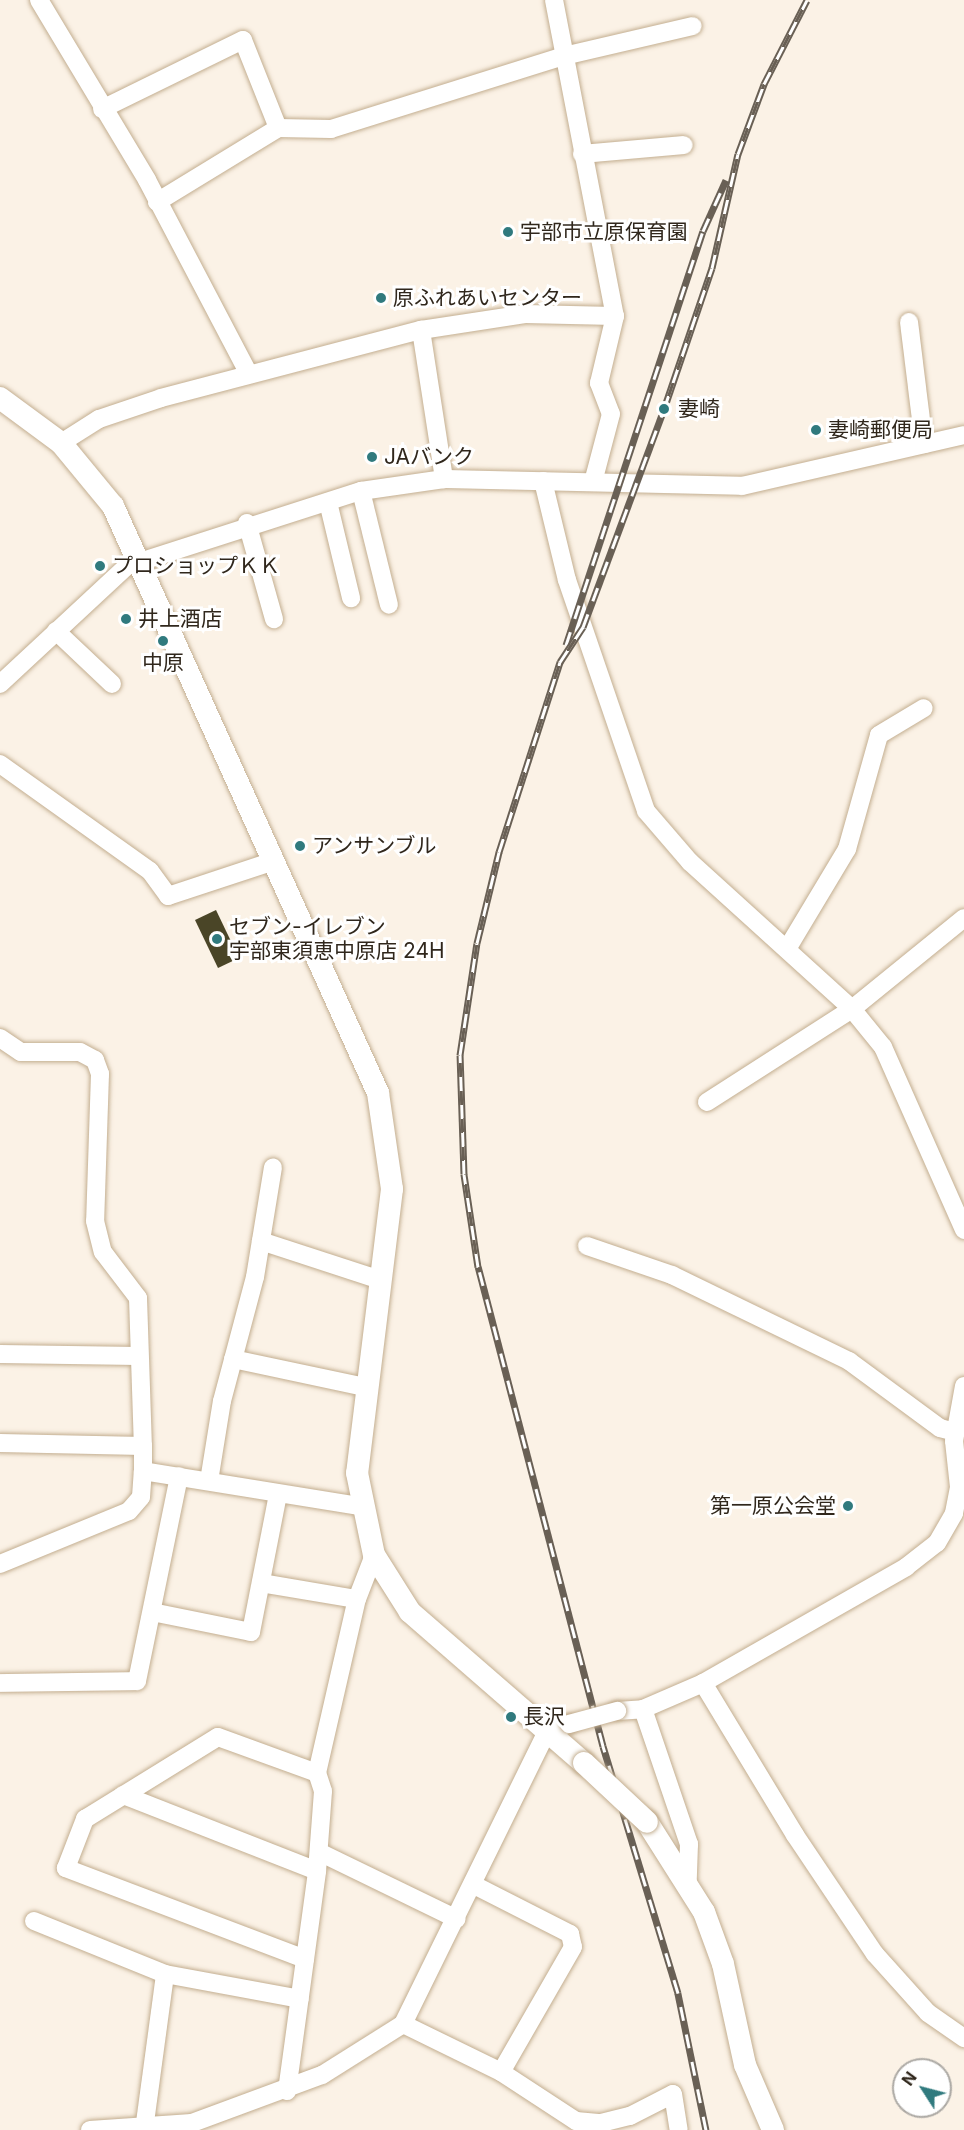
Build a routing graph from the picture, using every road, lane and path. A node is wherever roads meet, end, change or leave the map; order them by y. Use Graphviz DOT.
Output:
graph roads {
  1 [pos="39,0"];
  2 [pos="554,0"];
  3 [pos="693,26"];
  4 [pos="564,56"];
  5 [pos="102,109"];
  6 [pos="278,128"];
  7 [pos="684,146"];
  8 [pos="582,154"];
  9 [pos="157,201"];
  10 [pos="615,316"];
  11 [pos="909,322"];
  12 [pos="421,330"];
  13 [pos="249,374"];
  14 [pos="0,398"];
  15 [pos="964,435"];
  16 [pos="61,442"];
  17 [pos="924,444"];
  18 [pos="444,479"];
  19 [pos="543,481"];
  20 [pos="593,482"];
  21 [pos="361,491"];
  22 [pos="328,502"];
  23 [pos="248,524"];
  24 [pos="141,561"];
  25 [pos="351,598"];
  26 [pos="389,605"];
  27 [pos="274,619"];
  28 [pos="56,631"];
  29 [pos="0,684"];
  30 [pos="112,684"];
  31 [pos="924,708"];
  32 [pos="0,764"];
  33 [pos="271,862"];
  34 [pos="964,918"];
  35 [pos="787,948"];
  36 [pos="852,1009"];
  37 [pos="0,1038"];
  38 [pos="707,1102"];
  39 [pos="273,1167"];
  40 [pos="964,1230"];
  41 [pos="261,1241"];
  42 [pos="587,1246"];
  43 [pos="380,1280"];
  44 [pos="0,1354"];
  45 [pos="138,1356"];
  46 [pos="233,1359"];
  47 [pos="964,1386"];
  48 [pos="369,1388"];
  49 [pos="955,1432"];
  50 [pos="0,1443"];
  51 [pos="143,1446"];
  52 [pos="143,1471"];
  53 [pos="180,1476"];
  54 [pos="209,1481"];
  55 [pos="278,1494"];
  56 [pos="360,1506"];
  57 [pos="374,1555"];
  58 [pos="0,1564"];
  59 [pos="261,1583"];
  60 [pos="357,1599"];
  61 [pos="152,1612"];
  62 [pos="0,1683"];
  63 [pos="703,1683"];
  64 [pos="643,1709"];
  65 [pos="547,1731"];
  66 [pos="317,1773"];
  67 [pos="123,1795"];
  68 [pos="319,1852"];
  69 [pos="317,1871"];
  70 [pos="688,1880"];
  71 [pos="474,1885"];
  72 [pos="457,1919"];
  73 [pos="34,1921"];
  74 [pos="305,1959"];
  75 [pos="165,1974"];
  76 [pos="300,1999"];
  77 [pos="403,2024"];
  78 [pos="964,2038"];
  79 [pos="501,2072"];
  80 [pos="287,2091"];
  81 [pos="563,2123"];
  82 [pos="90,2130"];
  83 [pos="144,2130"];
  84 [pos="679,2130"];
  85 [pos="773,2130"];
  1 -- 5 [label="street"];
  2 -- 4 [label="street"];
  3 -- 4 [label="street"];
  4 -- 6 [label="street"];
  4 -- 8 [label="street"];
  5 -- 6 [label="street"];
  5 -- 9 [label="street"];
  6 -- 9 [label="street"];
  7 -- 8 [label="street"];
  8 -- 10 [label="street"];
  9 -- 13 [label="street"];
  10 -- 12 [label="street"];
  10 -- 20 [label="street"];
  11 -- 17 [label="street"];
  12 -- 13 [label="street"];
  12 -- 18 [label="street"];
  13 -- 16 [label="street"];
  14 -- 16 [label="street"];
  15 -- 17 [label="street"];
  16 -- 24 [label="street"];
  17 -- 20 [label="street"];
  18 -- 19 [label="street"];
  18 -- 21 [label="street"];
  19 -- 20 [label="street"];
  19 -- 35 [label="street"];
  21 -- 22 [label="street"];
  21 -- 26 [label="street"];
  22 -- 23 [label="street"];
  22 -- 25 [label="street"];
  23 -- 24 [label="street"];
  23 -- 27 [label="street"];
  24 -- 28 [label="street"];
  24 -- 33 [label="street"];
  28 -- 29 [label="street"];
  28 -- 30 [label="street"];
  31 -- 35 [label="street"];
  32 -- 33 [label="street"];
  33 -- 43 [label="street"];
  34 -- 36 [label="street"];
  35 -- 36 [label="street"];
  36 -- 38 [label="street"];
  36 -- 40 [label="street"];
  37 -- 45 [label="street"];
  39 -- 41 [label="street"];
  41 -- 43 [label="street"];
  41 -- 46 [label="street"];
  42 -- 49 [label="street"];
  43 -- 48 [label="street"];
  44 -- 45 [label="street"];
  45 -- 51 [label="street"];
  46 -- 48 [label="street"];
  46 -- 54 [label="street"];
  47 -- 49 [label="street"];
  48 -- 56 [label="street"];
  49 -- 63 [label="street"];
  50 -- 51 [label="street"];
  51 -- 52 [label="street"];
  52 -- 53 [label="street"];
  52 -- 58 [label="street"];
  53 -- 54 [label="street"];
  53 -- 61 [label="street"];
  54 -- 55 [label="street"];
  55 -- 56 [label="street"];
  55 -- 59 [label="street"];
  56 -- 57 [label="street"];
  57 -- 60 [label="street"];
  57 -- 65 [label="street"];
  59 -- 60 [label="street"];
  59 -- 61 [label="street"];
  60 -- 66 [label="street"];
  61 -- 62 [label="street"];
  63 -- 64 [label="street"];
  63 -- 78 [label="street"];
  64 -- 65 [label="street, bridge"];
  64 -- 70 [label="street"];
  65 -- 70 [label="street, bridge"];
  65 -- 71 [label="street"];
  66 -- 67 [label="street"];
  66 -- 68 [label="street"];
  67 -- 69 [label="street"];
  67 -- 74 [label="street"];
  68 -- 69 [label="street"];
  68 -- 72 [label="street"];
  69 -- 74 [label="street"];
  70 -- 85 [label="street"];
  71 -- 72 [label="street"];
  71 -- 79 [label="street"];
  72 -- 77 [label="street"];
  73 -- 75 [label="street"];
  74 -- 76 [label="street"];
  75 -- 76 [label="street"];
  75 -- 83 [label="street"];
  76 -- 80 [label="street"];
  77 -- 79 [label="street"];
  77 -- 80 [label="street"];
  79 -- 81 [label="street"];
  80 -- 83 [label="street"];
  81 -- 84 [label="street"];
  82 -- 83 [label="street"];
}
